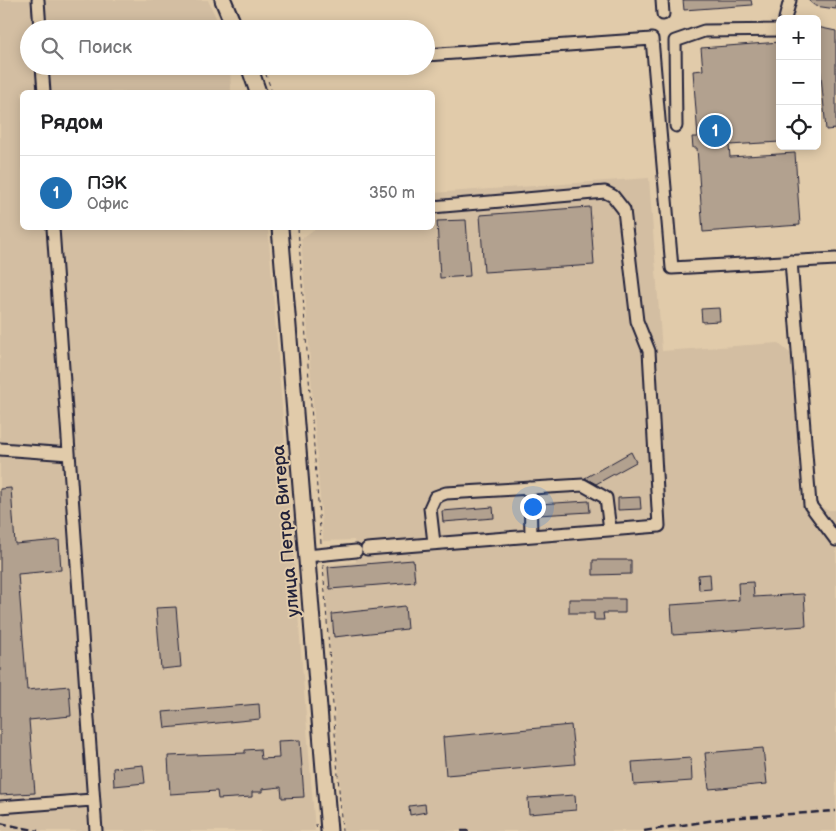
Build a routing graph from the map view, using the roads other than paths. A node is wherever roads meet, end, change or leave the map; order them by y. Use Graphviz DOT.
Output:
graph roads {
  1 [pos="38,0"];
  2 [pos="223,0"];
  3 [pos="662,0"];
  4 [pos="790,0"];
  5 [pos="663,14"];
  6 [pos="786,15"];
  7 [pos="39,20"];
  8 [pos="231,20"];
  9 [pos="776,30"];
  10 [pos="435,54"];
  11 [pos="43,75"];
  12 [pos="252,75"];
  13 [pos="44,90"];
  14 [pos="257,90"];
  15 [pos="676,126"];
  16 [pos="435,207"];
  17 [pos="53,230"];
  18 [pos="280,230"];
  19 [pos="836,259"];
  20 [pos="791,261"];
  21 [pos="0,449"];
  22 [pos="69,454"];
  23 [pos="530,488"];
  24 [pos="610,530"];
  25 [pos="531,536"];
  26 [pos="836,540"];
  27 [pos="434,543"];
  28 [pos="314,555"];
  29 [pos="92,800"];
  30 [pos="0,807"];
  31 [pos="96,831"];
  32 [pos="329,831"];
  1 -- 7 [label="lane"];
  2 -- 8 [label="main road"];
  3 -- 5 [label="lane"];
  4 -- 6 [label="lane"];
  9 -- 15 [label="lane"];
  10 -- 20 [label="lane"];
  11 -- 13 [label="lane"];
  12 -- 14 [label="main road"];
  16 -- 24 [label="lane"];
  17 -- 22 [label="lane"];
  18 -- 28 [label="main road, улица Петра Витера"];
  19 -- 20 [label="lane"];
  20 -- 26 [label="lane"];
  21 -- 22 [label="lane"];
  22 -- 29 [label="lane"];
  23 -- 24 [label="lane"];
  23 -- 25 [label="lane"];
  23 -- 27 [label="lane"];
  24 -- 25 [label="lane"];
  25 -- 27 [label="lane"];
  27 -- 28 [label="lane"];
  28 -- 32 [label="main road, улица Петра Витера"];
  29 -- 30 [label="lane"];
  29 -- 31 [label="lane"];
}
